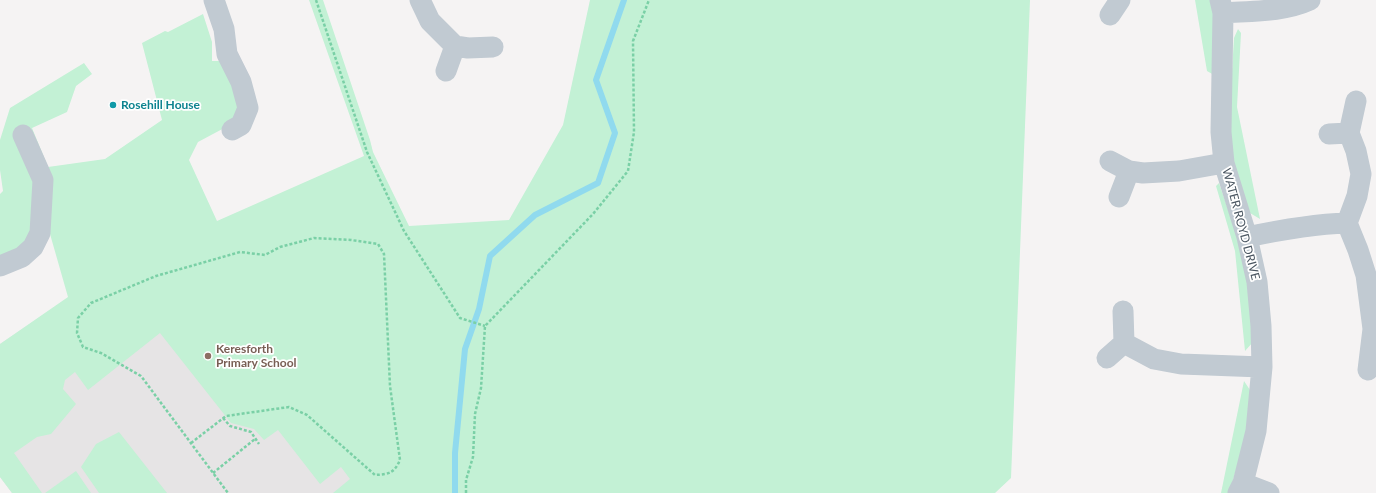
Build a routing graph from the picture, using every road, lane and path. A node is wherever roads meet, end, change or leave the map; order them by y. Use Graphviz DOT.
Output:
graph roads {
  1 [pos="214,0"];
  2 [pos="316,0"];
  3 [pos="420,0"];
  4 [pos="649,0"];
  5 [pos="1310,0"];
  6 [pos="1222,6"];
  7 [pos="455,46"];
  8 [pos="493,47"];
  9 [pos="446,71"];
  10 [pos="1356,101"];
  11 [pos="232,130"];
  12 [pos="23,135"];
  13 [pos="1110,161"];
  14 [pos="1224,163"];
  15 [pos="1129,172"];
  16 [pos="1119,197"];
  17 [pos="1347,223"];
  18 [pos="1247,237"];
  19 [pos="0,266"];
  20 [pos="1123,310"];
  21 [pos="485,326"];
  22 [pos="1375,330"];
  23 [pos="1124,343"];
  24 [pos="1107,358"];
  25 [pos="1262,367"];
  26 [pos="1368,370"];
  27 [pos="223,418"];
  28 [pos="255,439"];
  29 [pos="191,443"];
  30 [pos="259,444"];
  31 [pos="213,473"];
  32 [pos="1240,488"];
  33 [pos="228,493"];
  34 [pos="466,493"];
  35 [pos="1269,493"];
  1 -- 11 [label="street"];
  2 -- 21 [label="path"];
  3 -- 7 [label="street"];
  4 -- 21 [label="path"];
  5 -- 6 [label="street"];
  6 -- 14 [label="street, WATER ROYD DRIVE"];
  7 -- 8 [label="street"];
  7 -- 9 [label="street"];
  10 -- 17 [label="street"];
  12 -- 19 [label="street"];
  13 -- 15 [label="street"];
  14 -- 15 [label="street"];
  14 -- 18 [label="street, WATER ROYD DRIVE"];
  15 -- 16 [label="street"];
  17 -- 18 [label="street"];
  17 -- 22 [label="street"];
  18 -- 25 [label="street, WATER ROYD DRIVE"];
  20 -- 23 [label="street"];
  21 -- 34 [label="path"];
  22 -- 26 [label="street"];
  23 -- 24 [label="street"];
  23 -- 25 [label="street"];
  25 -- 32 [label="street, WATER ROYD DRIVE"];
  27 -- 28 [label="path"];
  27 -- 29 [label="path"];
  27 -- 29 [label="path"];
  28 -- 30 [label="path"];
  28 -- 31 [label="path"];
  29 -- 31 [label="path"];
  31 -- 33 [label="path"];
  32 -- 35 [label="street"];
}
